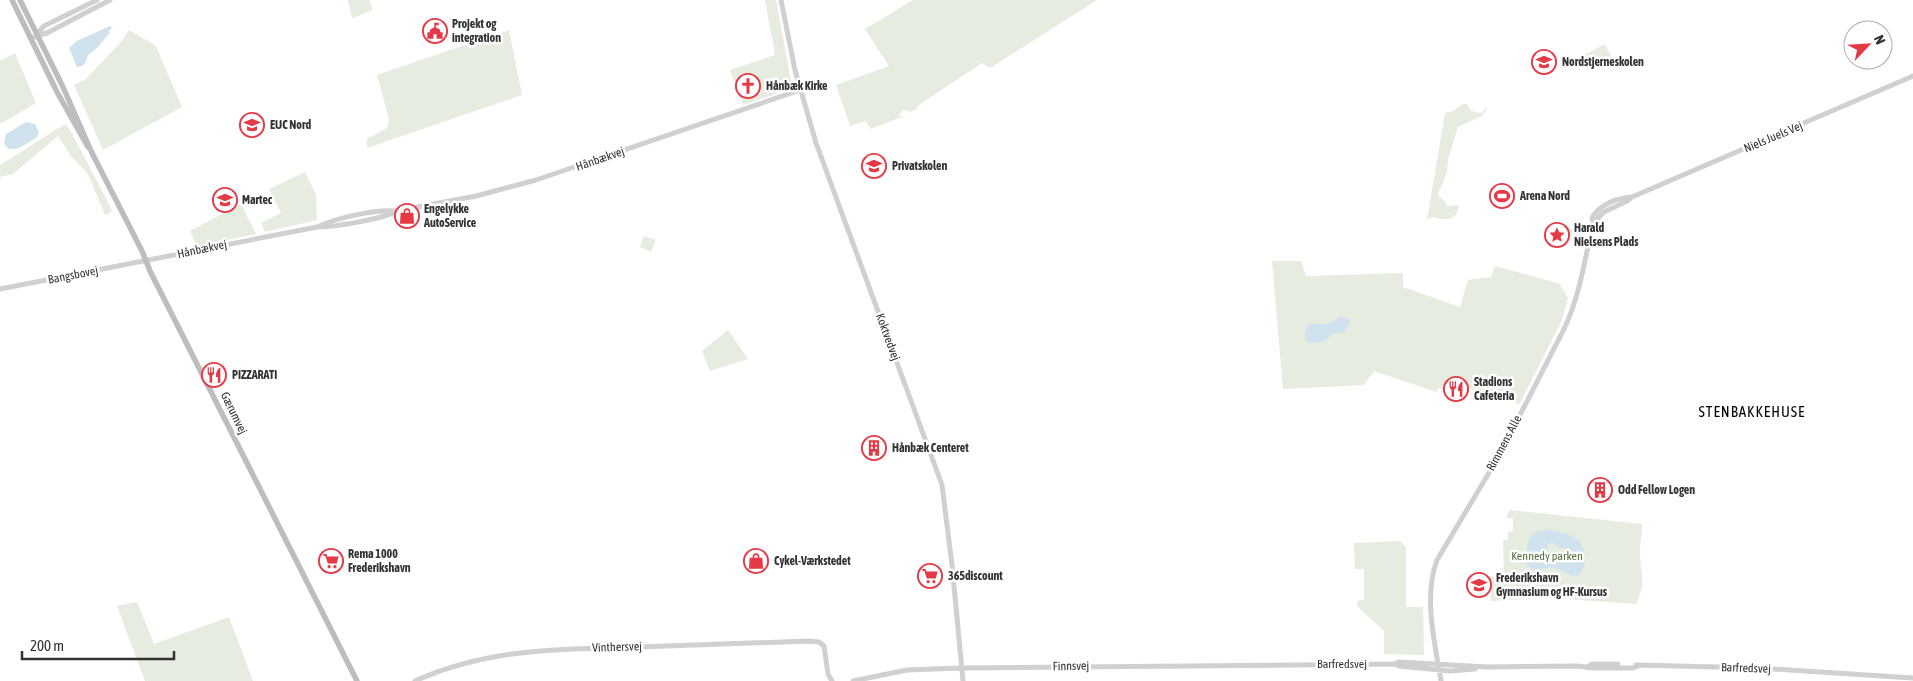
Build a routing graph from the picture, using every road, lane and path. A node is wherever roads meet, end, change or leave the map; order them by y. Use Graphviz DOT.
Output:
graph roads {
  1 [pos="12,0"];
  2 [pos="20,0"];
  3 [pos="97,0"];
  4 [pos="110,0"];
  5 [pos="781,0"];
  6 [pos="37,35"];
  7 [pos="31,38"];
  8 [pos="1913,76"];
  9 [pos="800,90"];
  10 [pos="92,153"];
  11 [pos="1602,210"];
  12 [pos="146,261"];
  13 [pos="0,289"];
  14 [pos="1290,664"];
  15 [pos="1439,667"];
  16 [pos="961,668"];
  17 [pos="1913,678"];
  18 [pos="357,681"];
  19 [pos="415,681"];
  20 [pos="832,681"];
  21 [pos="853,681"];
  22 [pos="963,681"];
  23 [pos="1442,681"];
  1 -- 7 [label="main road, Gærumvej"];
  2 -- 6 [label="main road, Gærumvej"];
  3 -- 6 [label="street"];
  4 -- 6 [label="street"];
  5 -- 9 [label="street, Koktvedvej"];
  6 -- 7 [label="street"];
  6 -- 10 [label="main road, Gærumvej"];
  7 -- 10 [label="main road, Gærumvej"];
  8 -- 11 [label="street, Niels Juels Vej"];
  9 -- 12 [label="street, Hånbækvej"];
  9 -- 16 [label="street, Koktvedvej"];
  10 -- 12 [label="main road, Gærumvej"];
  11 -- 15 [label="street, Rimmens Alle"];
  12 -- 13 [label="street, Bangsbovej"];
  12 -- 18 [label="main road, Gærumvej"];
  14 -- 15 [label="street, Barfredsvej"];
  14 -- 16 [label="street, Finnsvej"];
  15 -- 17 [label="street, Barfredsvej"];
  15 -- 23 [label="street, Rimmens Alle"];
  16 -- 21 [label="street, Finnsvej"];
  16 -- 22 [label="street, Koktvedvej"];
  19 -- 20 [label="street, Vinthersvej"];
}
